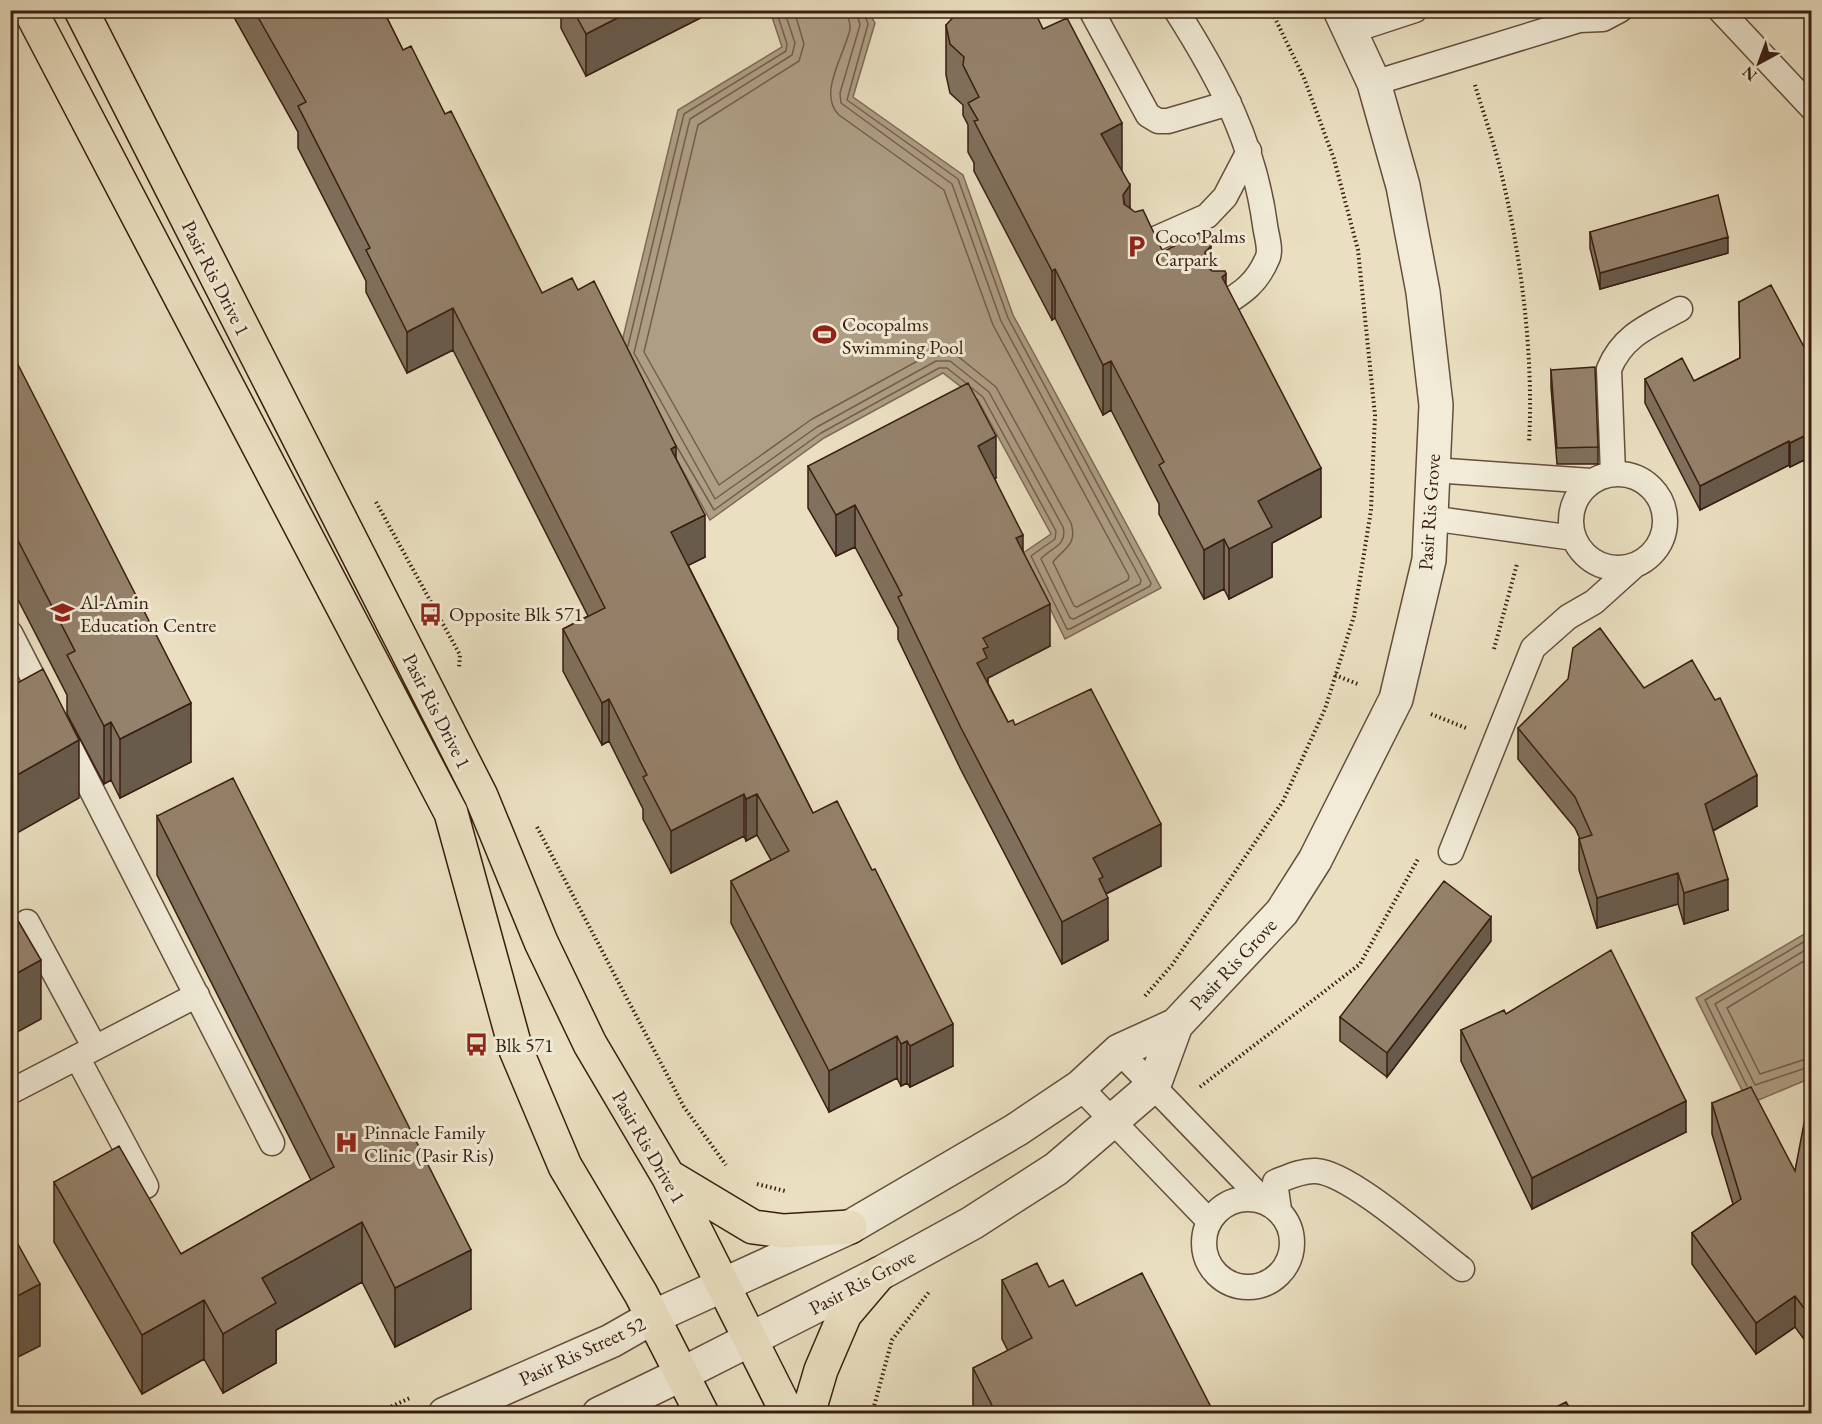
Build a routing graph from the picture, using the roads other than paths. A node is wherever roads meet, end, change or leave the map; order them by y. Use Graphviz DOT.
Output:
graph roads {
  1 [pos="81,10"];
  2 [pos="1091,10"];
  3 [pos="1176,10"];
  4 [pos="1415,10"];
  5 [pos="1620,10"];
  6 [pos="1720,10"];
  7 [pos="1570,15"];
  8 [pos="31,16"];
  9 [pos="1346,21"];
  10 [pos="1374,83"];
  11 [pos="1229,103"];
  12 [pos="1812,108"];
  13 [pos="1249,151"];
  14 [pos="1137,247"];
  15 [pos="1218,308"];
  16 [pos="1680,309"];
  17 [pos="1433,470"];
  18 [pos="1602,477"];
  19 [pos="1431,518"];
  20 [pos="1574,538"];
  21 [pos="1634,566"];
  22 [pos="10,633"];
  23 [pos="1451,852"];
  24 [pos="27,922"];
  25 [pos="196,995"];
  26 [pos="1176,1025"];
  27 [pos="1119,1051"];
  28 [pos="86,1052"];
  29 [pos="1154,1085"];
  30 [pos="1080,1087"];
  31 [pos="10,1092"];
  32 [pos="1113,1123"];
  33 [pos="272,1143"];
  34 [pos="668,1176"];
  35 [pos="146,1186"];
  36 [pos="1271,1205"];
  37 [pos="1209,1221"];
  38 [pos="850,1227"];
  39 [pos="1462,1269"];
  40 [pos="879,1274"];
  41 [pos="722,1285"];
  42 [pos="653,1317"];
  43 [pos="751,1340"];
  44 [pos="682,1374"];
  45 [pos="445,1413"];
  46 [pos="599,1413"];
  47 [pos="702,1413"];
  48 [pos="788,1413"];
  49 [pos="808,1413"];
  1 -- 34 [label="main road, Pasir Ris Drive 1"];
  2 -- 11 [label="lane"];
  3 -- 11 [label="lane"];
  4 -- 9 [label="lane"];
  5 -- 7 [label="lane"];
  6 -- 12 [label="lane"];
  7 -- 10 [label="lane"];
  8 -- 42 [label="main road, Pasir Ris Drive 1"];
  9 -- 10 [label="street, Pasir Ris Grove"];
  10 -- 17 [label="street, Pasir Ris Grove"];
  11 -- 13 [label="lane"];
  13 -- 14 [label="lane"];
  13 -- 15 [label="lane"];
  16 -- 18 [label="lane"];
  17 -- 18 [label="lane"];
  17 -- 19 [label="street, Pasir Ris Grove"];
  18 -- 20 [label="lane"];
  18 -- 21 [label="lane"];
  19 -- 20 [label="lane"];
  19 -- 26 [label="street, Pasir Ris Grove"];
  20 -- 21 [label="lane"];
  21 -- 23 [label="lane"];
  22 -- 25 [label="lane"];
  24 -- 28 [label="lane"];
  25 -- 28 [label="lane"];
  25 -- 33 [label="lane"];
  26 -- 27 [label="street, Pasir Ris Grove"];
  26 -- 29 [label="street, Pasir Ris Grove"];
  27 -- 29 [label="lane"];
  27 -- 30 [label="street, Pasir Ris Grove"];
  28 -- 31 [label="lane"];
  28 -- 35 [label="lane"];
  29 -- 32 [label="street, Pasir Ris Grove"];
  29 -- 36 [label="lane"];
  30 -- 32 [label="lane"];
  30 -- 38 [label="street, Pasir Ris Grove"];
  32 -- 37 [label="lane"];
  32 -- 40 [label="street, Pasir Ris Grove"];
  34 -- 38 [label="main road"];
  34 -- 41 [label="main road, Pasir Ris Drive 1"];
  36 -- 37 [label="lane"];
  36 -- 37 [label="lane"];
  36 -- 39 [label="lane"];
  38 -- 41 [label="street, Pasir Ris Grove"];
  40 -- 43 [label="street, Pasir Ris Grove"];
  40 -- 49 [label="main road"];
  41 -- 42 [label="street, Pasir Ris Grove"];
  41 -- 43 [label="main road, Pasir Ris Drive 1"];
  42 -- 44 [label="main road, Pasir Ris Drive 1"];
  42 -- 45 [label="street, Pasir Ris Street 52"];
  43 -- 44 [label="street, Pasir Ris Grove"];
  43 -- 48 [label="main road, Pasir Ris Drive 1"];
  44 -- 46 [label="street"];
  44 -- 47 [label="main road, Pasir Ris Drive 1"];
}
